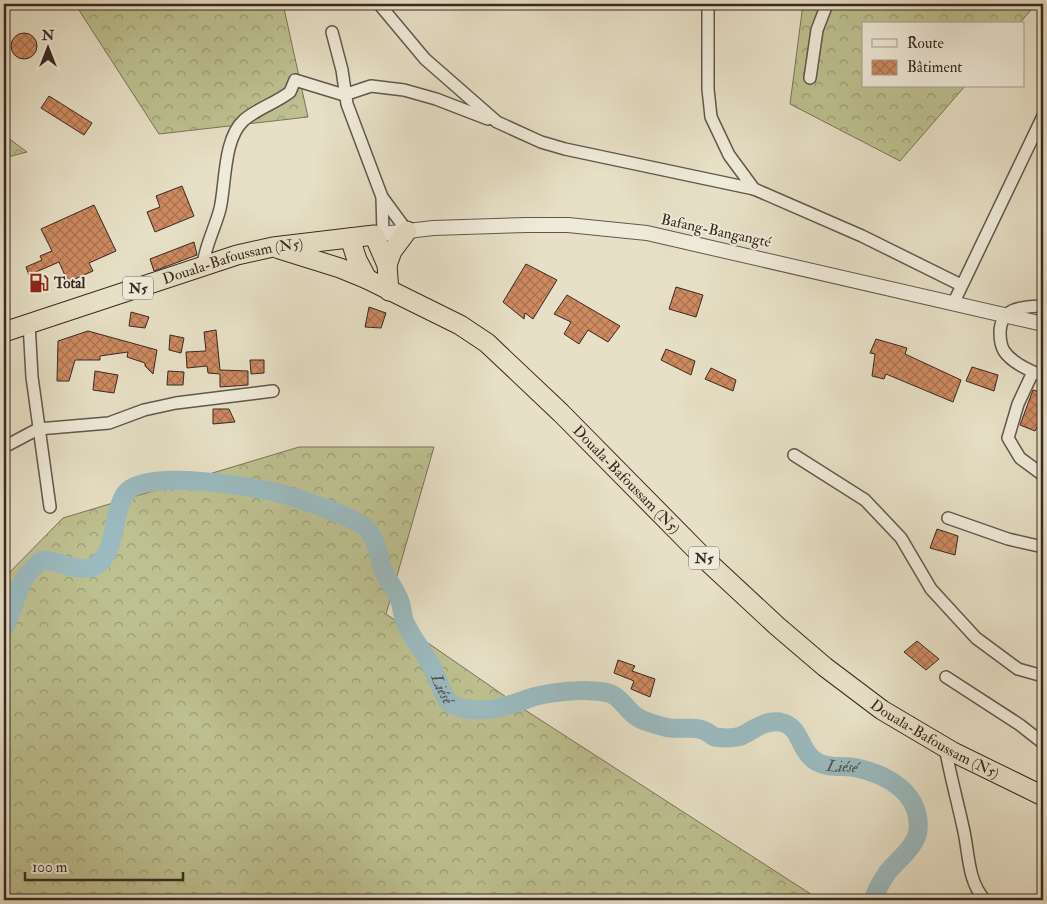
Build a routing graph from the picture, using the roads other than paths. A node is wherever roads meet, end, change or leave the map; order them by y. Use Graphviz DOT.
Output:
graph roads {
  1 [pos="379,4"];
  2 [pos="708,4"];
  3 [pos="827,4"];
  4 [pos="332,32"];
  5 [pos="810,78"];
  6 [pos="344,95"];
  7 [pos="1043,116"];
  8 [pos="497,122"];
  9 [pos="754,189"];
  10 [pos="382,197"];
  11 [pos="407,231"];
  12 [pos="379,234"];
  13 [pos="350,238"];
  14 [pos="273,247"];
  15 [pos="204,264"];
  16 [pos="387,265"];
  17 [pos="367,279"];
  18 [pos="961,285"];
  19 [pos="389,291"];
  20 [pos="954,302"];
  21 [pos="1043,306"];
  22 [pos="1004,315"];
  23 [pos="29,323"];
  24 [pos="1043,324"];
  25 [pos="4,332"];
  26 [pos="1038,374"];
  27 [pos="273,391"];
  28 [pos="38,429"];
  29 [pos="4,447"];
  30 [pos="794,455"];
  31 [pos="1043,475"];
  32 [pos="50,507"];
  33 [pos="948,518"];
  34 [pos="1043,547"];
  35 [pos="1043,676"];
  36 [pos="946,677"];
  37 [pos="1043,744"];
  38 [pos="945,747"];
  39 [pos="1043,796"];
  40 [pos="985,900"];
  1 -- 8 [label="street"];
  2 -- 9 [label="street"];
  3 -- 5 [label="street"];
  4 -- 6 [label="street"];
  6 -- 8 [label="street"];
  6 -- 10 [label="street"];
  6 -- 15 [label="street"];
  7 -- 18 [label="street"];
  8 -- 9 [label="street"];
  9 -- 18 [label="street"];
  10 -- 11 [label="street"];
  10 -- 12 [label="street"];
  11 -- 12 [label="street, Bafang-Bangangté"];
  11 -- 16 [label="highway"];
  11 -- 20 [label="street, Bafang-Bangangté"];
  12 -- 13 [label="highway, Douala-Bafoussam (N5) / N5"];
  12 -- 16 [label="highway"];
  13 -- 14 [label="highway, Douala-Bafoussam (N5) / N5"];
  13 -- 17 [label="highway"];
  14 -- 15 [label="highway, Douala-Bafoussam (N5) / N5"];
  14 -- 17 [label="highway, Douala-Bafoussam (N5)"];
  15 -- 23 [label="highway, Douala-Bafoussam (N5) / N5"];
  16 -- 19 [label="highway"];
  17 -- 19 [label="highway, Douala-Bafoussam (N5) / N5"];
  18 -- 20 [label="street"];
  19 -- 38 [label="highway, Douala-Bafoussam (N5) / N5"];
  20 -- 22 [label="street, Bafang-Bangangté"];
  21 -- 22 [label="street"];
  22 -- 24 [label="street, Bafang-Bangangté"];
  22 -- 26 [label="street"];
  23 -- 25 [label="highway, Douala-Bafoussam (N5) / N5"];
  23 -- 28 [label="street"];
  26 -- 31 [label="street"];
  27 -- 28 [label="street"];
  28 -- 29 [label="street"];
  28 -- 32 [label="street"];
  30 -- 35 [label="street"];
  33 -- 34 [label="street"];
  36 -- 37 [label="street"];
  38 -- 39 [label="highway, Douala-Bafoussam (N5) / N5"];
  38 -- 40 [label="street"];
}
